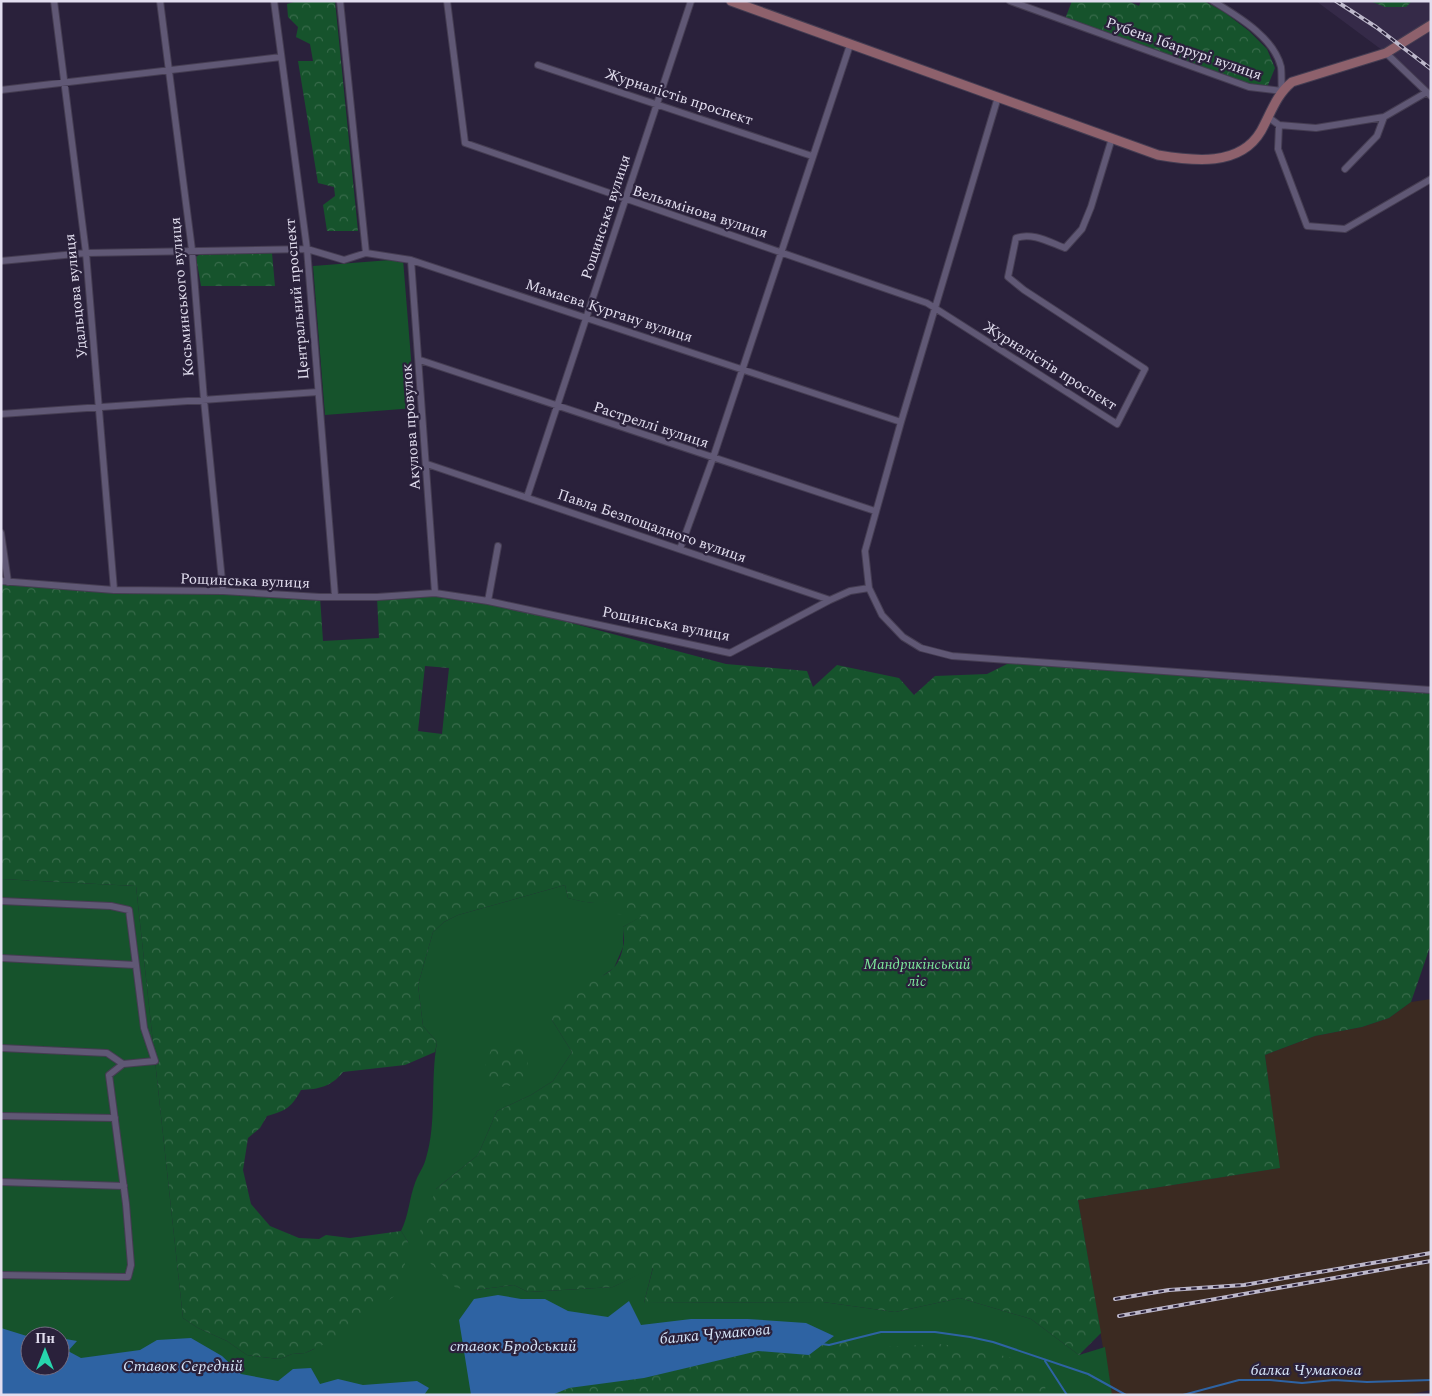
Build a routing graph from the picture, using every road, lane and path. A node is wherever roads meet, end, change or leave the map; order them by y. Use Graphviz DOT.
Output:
graph roads {
  1 [pos="54,1"];
  2 [pos="160,1"];
  3 [pos="274,1"];
  4 [pos="340,1"];
  5 [pos="447,1"];
  6 [pos="691,1"];
  7 [pos="731,1"];
  8 [pos="1010,1"];
  9 [pos="1213,1"];
  10 [pos="1431,25"];
  11 [pos="850,44"];
  12 [pos="1386,53"];
  13 [pos="281,57"];
  14 [pos="538,65"];
  15 [pos="169,69"];
  16 [pos="62,82"];
  17 [pos="1,90"];
  18 [pos="1282,91"];
  19 [pos="1429,94"];
  20 [pos="998,97"];
  21 [pos="656,104"];
  22 [pos="1268,117"];
  23 [pos="1384,117"];
  24 [pos="1279,126"];
  25 [pos="1112,138"];
  26 [pos="812,156"];
  27 [pos="1345,169"];
  28 [pos="1431,179"];
  29 [pos="624,200"];
  30 [pos="307,249"];
  31 [pos="192,250"];
  32 [pos="780,251"];
  33 [pos="86,253"];
  34 [pos="366,253"];
  35 [pos="411,260"];
  36 [pos="1,261"];
  37 [pos="936,309"];
  38 [pos="588,316"];
  39 [pos="420,360"];
  40 [pos="743,369"];
  41 [pos="318,392"];
  42 [pos="204,400"];
  43 [pos="100,407"];
  44 [pos="557,408"];
  45 [pos="1,414"];
  46 [pos="901,422"];
  47 [pos="713,458"];
  48 [pos="427,464"];
  49 [pos="527,497"];
  50 [pos="875,511"];
  51 [pos="1,533"];
  52 [pos="498,546"];
  53 [pos="680,549"];
  54 [pos="4,582"];
  55 [pos="869,588"];
  56 [pos="114,590"];
  57 [pos="222,591"];
  58 [pos="435,594"];
  59 [pos="335,596"];
  60 [pos="830,600"];
  61 [pos="488,601"];
  62 [pos="1431,690"];
  63 [pos="1,901"];
  64 [pos="1,958"];
  65 [pos="136,965"];
  66 [pos="1,1048"];
  67 [pos="123,1064"];
  68 [pos="1,1116"];
  69 [pos="114,1118"];
  70 [pos="1,1182"];
  71 [pos="124,1186"];
  72 [pos="1,1275"];
  1 -- 16 [label="street, Удальцова вулиця"];
  2 -- 15 [label="street, Косьминського вулиця"];
  3 -- 13 [label="street, Центральний проспект"];
  4 -- 34 [label="street"];
  5 -- 29 [label="street, Вельямінова вулиця"];
  6 -- 21 [label="street, Рощинська вулиця"];
  7 -- 11 [label="main road"];
  8 -- 18 [label="street, Рубена Ібаррурі вулиця"];
  9 -- 18 [label="street"];
  10 -- 12 [label="main road"];
  11 -- 20 [label="main road"];
  11 -- 26 [label="street, Вельямінова вулиця"];
  12 -- 18 [label="main road"];
  12 -- 19 [label="street"];
  13 -- 15 [label="street"];
  13 -- 30 [label="street, Центральний проспект"];
  14 -- 21 [label="street, Журналістів проспект"];
  15 -- 16 [label="street"];
  15 -- 31 [label="street, Косьминського вулиця"];
  16 -- 17 [label="street"];
  16 -- 33 [label="street, Удальцова вулиця"];
  18 -- 22 [label="main road"];
  19 -- 23 [label="street"];
  20 -- 25 [label="main road"];
  20 -- 37 [label="street"];
  21 -- 26 [label="street, Журналістів проспект"];
  21 -- 29 [label="street, Рощинська вулиця"];
  22 -- 24 [label="street"];
  22 -- 25 [label="main road"];
  23 -- 24 [label="street"];
  23 -- 27 [label="street"];
  24 -- 28 [label="street"];
  25 -- 37 [label="street, Журналістів проспект"];
  26 -- 32 [label="street, Вельямінова вулиця"];
  29 -- 32 [label="street, Вельямінова вулиця"];
  29 -- 38 [label="street, Рощинська вулиця"];
  30 -- 31 [label="street, Мамаєва Кургану вулиця"];
  30 -- 34 [label="street, Мамаєва Кургану вулиця"];
  30 -- 41 [label="street, Центральний проспект"];
  31 -- 33 [label="street, Мамаєва Кургану вулиця"];
  31 -- 42 [label="street, Косьминського вулиця"];
  32 -- 37 [label="street, Вельямінова вулиця"];
  32 -- 40 [label="street, Вельямінова вулиця"];
  33 -- 36 [label="street, Мамаєва Кургану вулиця"];
  33 -- 43 [label="street, Удальцова вулиця"];
  34 -- 35 [label="street, Мамаєва Кургану вулиця"];
  35 -- 38 [label="street, Мамаєва Кургану вулиця"];
  35 -- 39 [label="street, Акулова провулок"];
  37 -- 46 [label="street"];
  38 -- 40 [label="street, Мамаєва Кургану вулиця"];
  38 -- 44 [label="street, Рощинська вулиця"];
  39 -- 44 [label="street, Растреллі вулиця"];
  39 -- 48 [label="street, Акулова провулок"];
  40 -- 46 [label="street, Мамаєва Кургану вулиця"];
  40 -- 47 [label="street, Вельямінова вулиця"];
  41 -- 42 [label="street"];
  41 -- 59 [label="street, Центральний проспект"];
  42 -- 43 [label="street"];
  42 -- 57 [label="street, Косьминського вулиця"];
  43 -- 45 [label="street"];
  43 -- 56 [label="street, Удальцова вулиця"];
  44 -- 47 [label="street, Растреллі вулиця"];
  44 -- 49 [label="street, Рощинська вулиця"];
  46 -- 50 [label="street"];
  47 -- 50 [label="street, Растреллі вулиця"];
  47 -- 53 [label="street, Вельямінова вулиця"];
  48 -- 49 [label="street, Павла Безпощадного вулиця"];
  48 -- 58 [label="street, Акулова провулок"];
  49 -- 53 [label="street, Павла Безпощадного вулиця"];
  50 -- 55 [label="street"];
  51 -- 54 [label="street"];
  52 -- 61 [label="street"];
  53 -- 60 [label="street, Павла Безпощадного вулиця"];
  54 -- 56 [label="street, Рощинська вулиця"];
  55 -- 60 [label="street"];
  55 -- 62 [label="street"];
  56 -- 57 [label="street, Рощинська вулиця"];
  57 -- 59 [label="street, Рощинська вулиця"];
  58 -- 59 [label="street, Рощинська вулиця"];
  58 -- 61 [label="street, Рощинська вулиця"];
  60 -- 61 [label="street, Рощинська вулиця"];
  63 -- 65 [label="street"];
  64 -- 65 [label="street"];
  65 -- 67 [label="street"];
  66 -- 67 [label="street"];
  67 -- 69 [label="street"];
  68 -- 69 [label="street"];
  69 -- 71 [label="street"];
  70 -- 71 [label="street"];
  71 -- 72 [label="street"];
}
